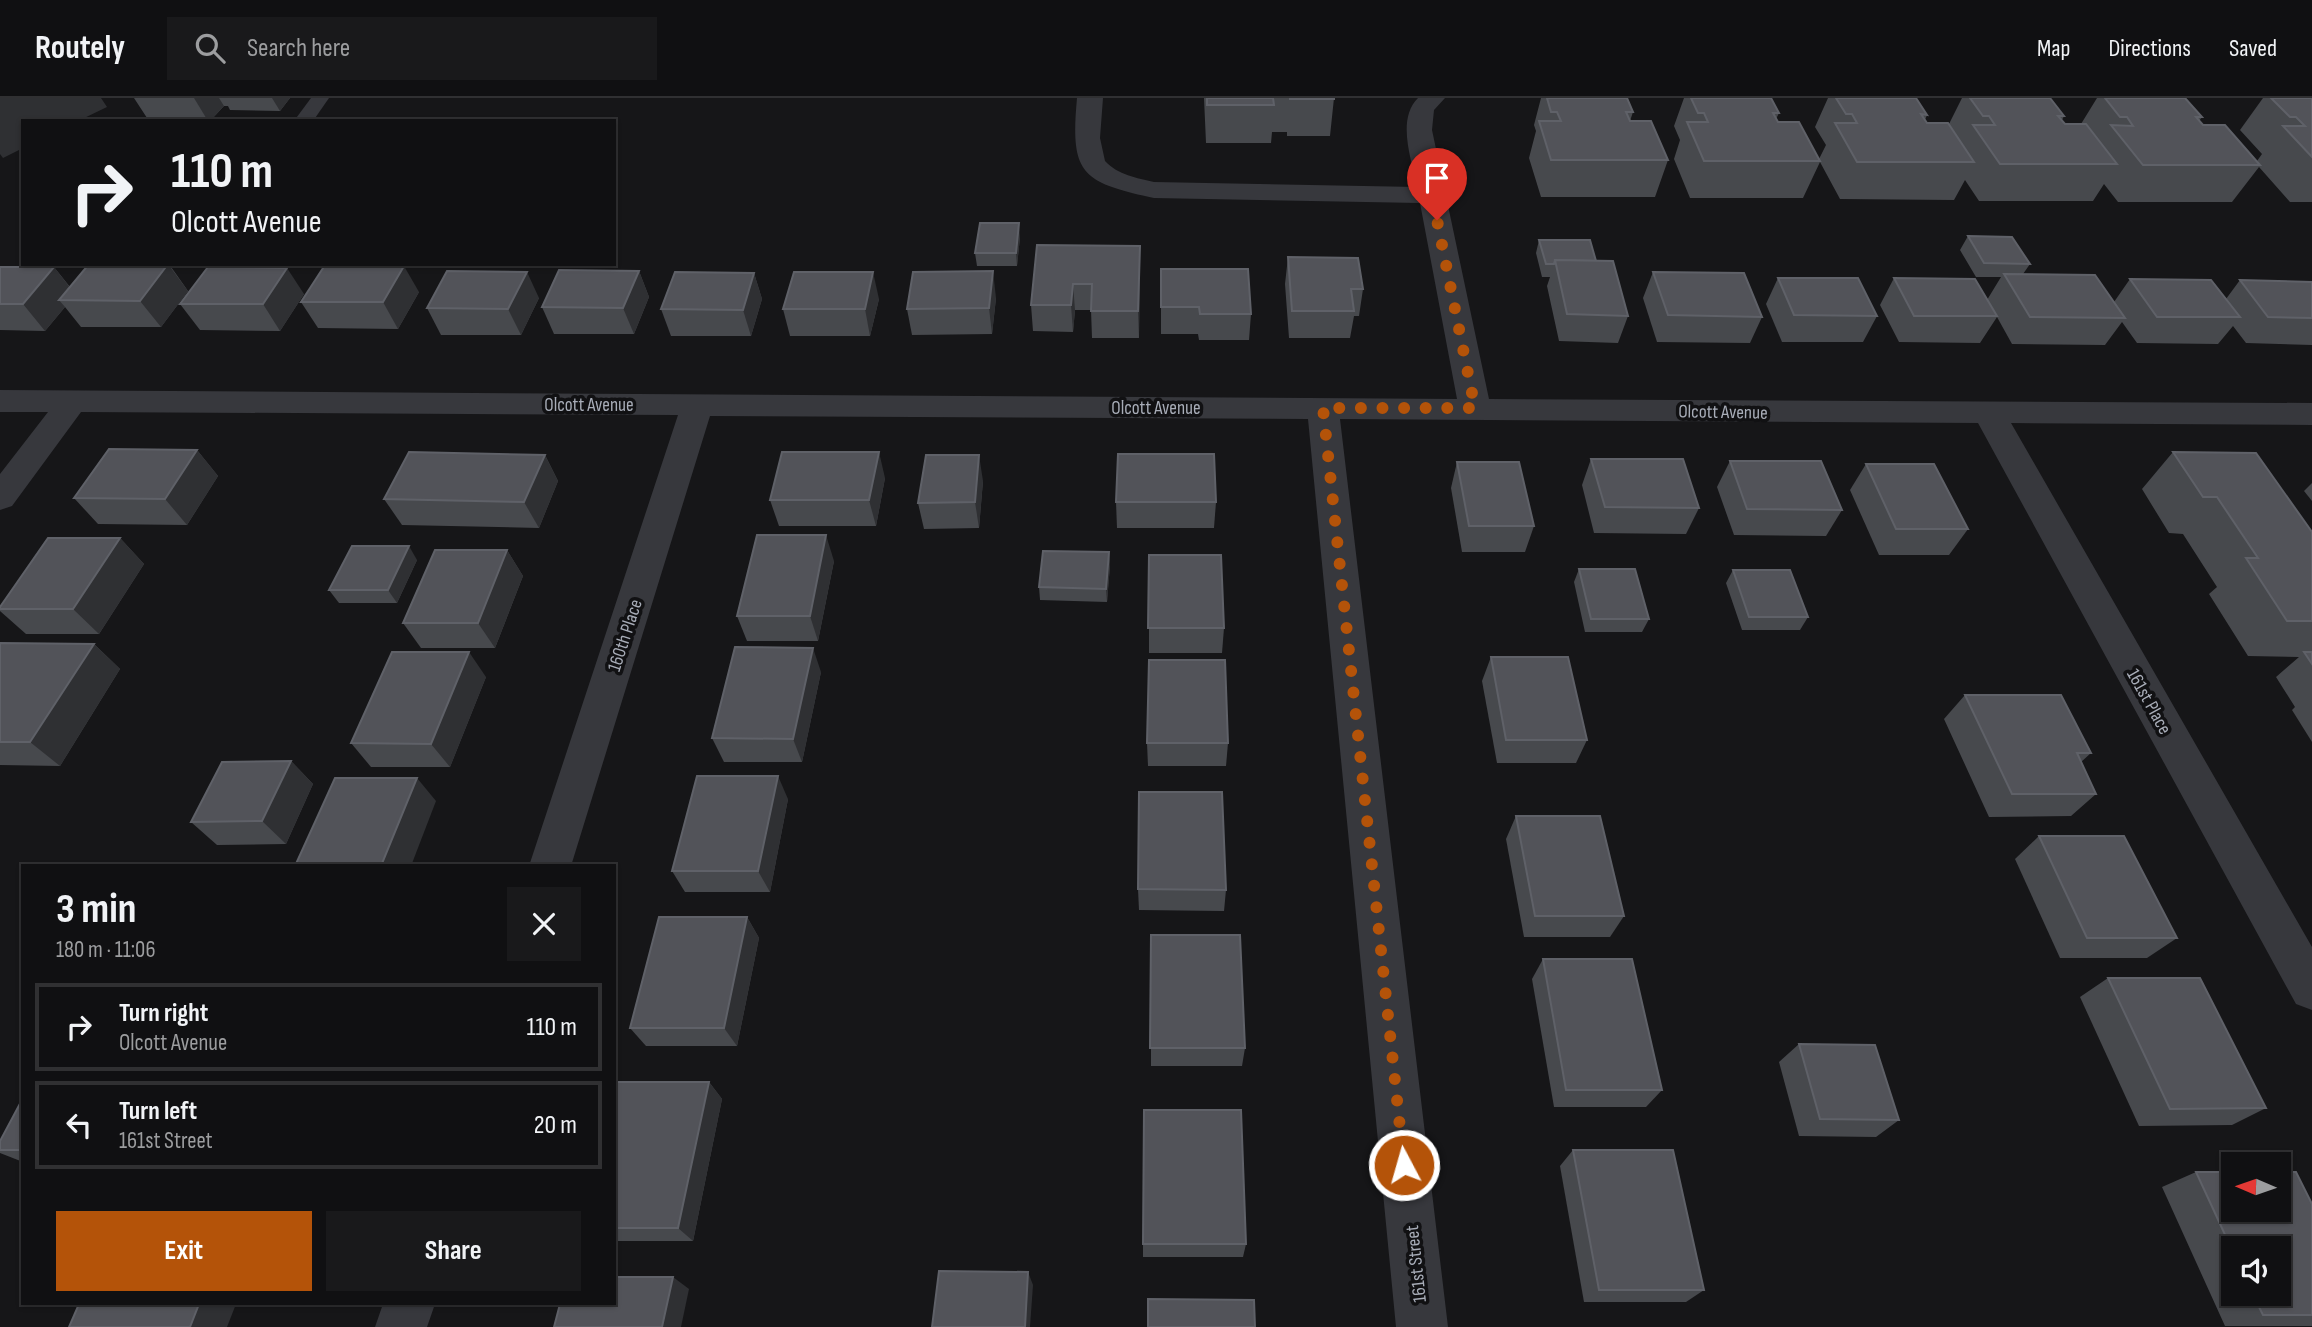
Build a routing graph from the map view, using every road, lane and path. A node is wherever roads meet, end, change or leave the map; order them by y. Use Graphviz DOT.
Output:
graph roads {
  1 [pos="320,98"];
  2 [pos="1090,98"];
  3 [pos="1432,98"];
  4 [pos="304,119"];
  5 [pos="1432,195"];
  6 [pos="0,401"];
  7 [pos="72,402"];
  8 [pos="698,404"];
  9 [pos="1323,408"];
  10 [pos="1475,408"];
  11 [pos="1989,413"];
  12 [pos="2312,414"];
  13 [pos="0,498"];
  14 [pos="551,864"];
  15 [pos="2312,989"];
  16 [pos="409,1305"];
  17 [pos="401,1327"];
  18 [pos="1422,1327"];
  1 -- 4 [label="lane"];
  2 -- 5 [label="street"];
  3 -- 5 [label="street"];
  5 -- 10 [label="street"];
  6 -- 7 [label="street, Olcott Avenue"];
  7 -- 8 [label="street, Olcott Avenue"];
  7 -- 13 [label="street"];
  8 -- 9 [label="street, Olcott Avenue"];
  8 -- 14 [label="street, 160th Place"];
  9 -- 10 [label="street, Olcott Avenue"];
  9 -- 18 [label="street, 161st Street"];
  10 -- 11 [label="street, Olcott Avenue"];
  11 -- 12 [label="street, Olcott Avenue"];
  11 -- 15 [label="street, 161st Place"];
  16 -- 17 [label="street"];
}
